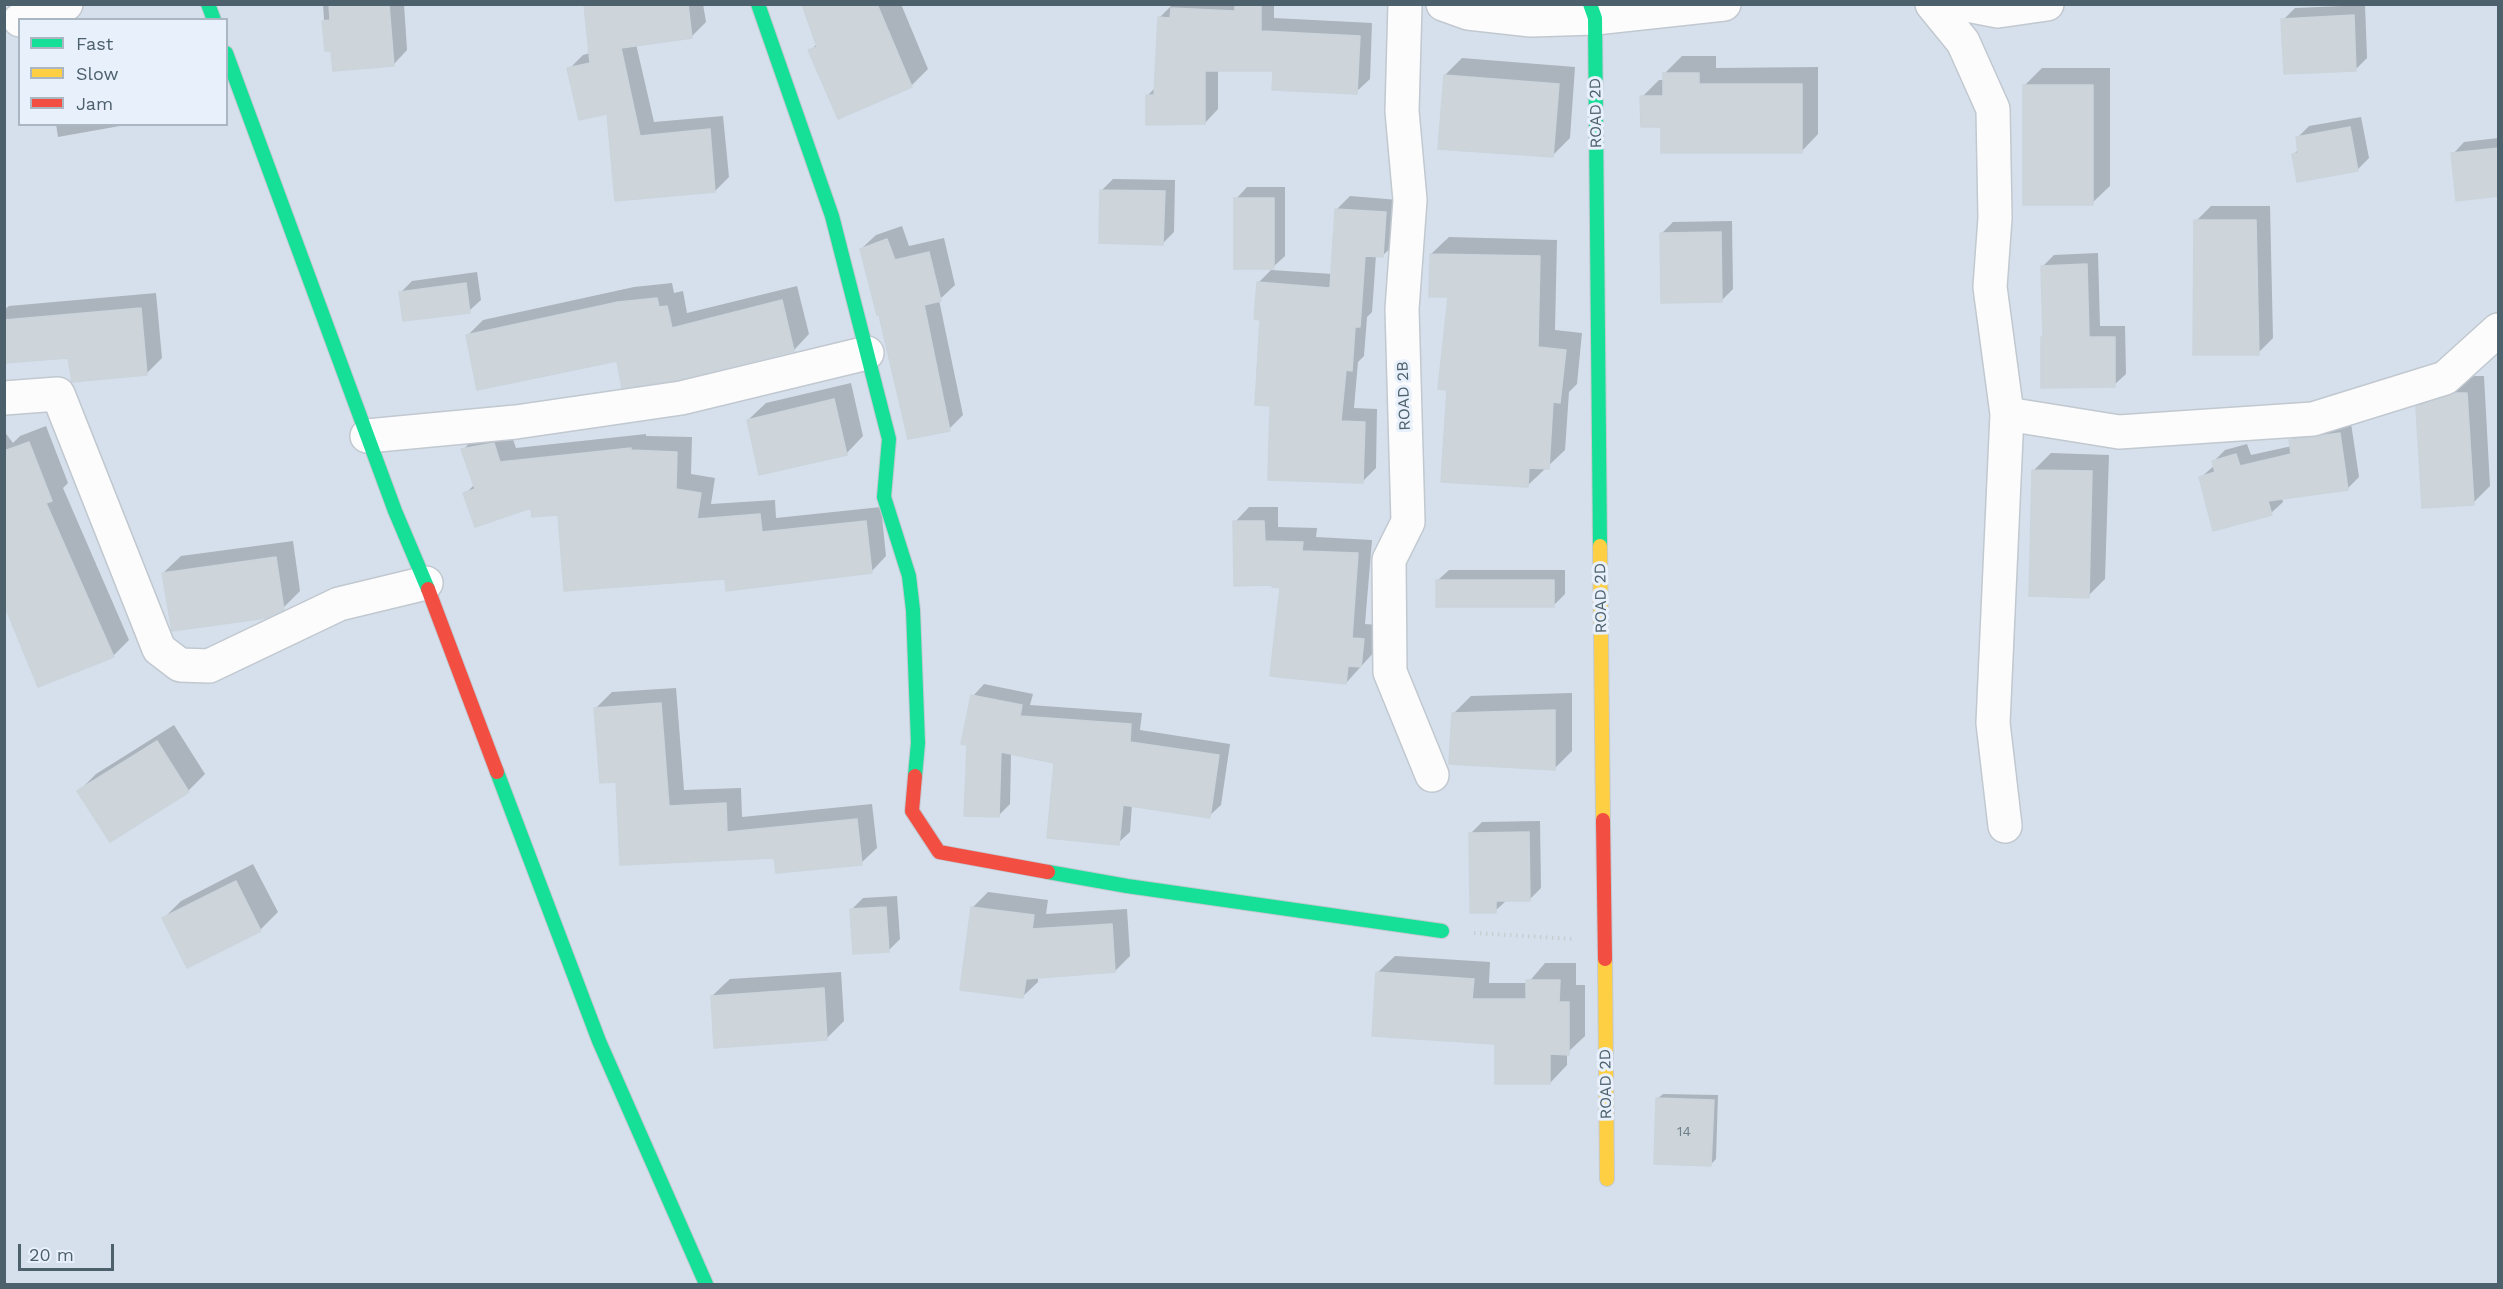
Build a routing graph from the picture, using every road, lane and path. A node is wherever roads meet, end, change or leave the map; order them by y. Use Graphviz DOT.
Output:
graph roads {
  1 [pos="66,4"];
  2 [pos="758,4"];
  3 [pos="1405,4"];
  4 [pos="1443,4"];
  5 [pos="1724,4"];
  6 [pos="1932,4"];
  7 [pos="1962,4"];
  8 [pos="2047,4"];
  9 [pos="1592,11"];
  10 [pos="29,18"];
  11 [pos="228,58"];
  12 [pos="2499,330"];
  13 [pos="867,353"];
  14 [pos="4,399"];
  15 [pos="2007,414"];
  16 [pos="367,436"];
  17 [pos="426,583"];
  18 [pos="1432,775"];
  19 [pos="2005,826"];
  20 [pos="1442,931"];
  21 [pos="1605,941"];
  22 [pos="1607,1179"];
  23 [pos="706,1284"];
  1 -- 10 [label="street"];
  2 -- 13 [label="street"];
  3 -- 18 [label="street, ROAD 2B"];
  4 -- 9 [label="street"];
  5 -- 9 [label="street"];
  6 -- 15 [label="street"];
  7 -- 8 [label="street"];
  9 -- 21 [label="street, ROAD 2D"];
  11 -- 16 [label="street"];
  12 -- 15 [label="street"];
  13 -- 16 [label="street"];
  13 -- 20 [label="street"];
  14 -- 17 [label="street"];
  15 -- 19 [label="street"];
  16 -- 17 [label="street"];
  17 -- 23 [label="street"];
  20 -- 21 [label="path"];
  21 -- 22 [label="street, ROAD 2D"];
}
